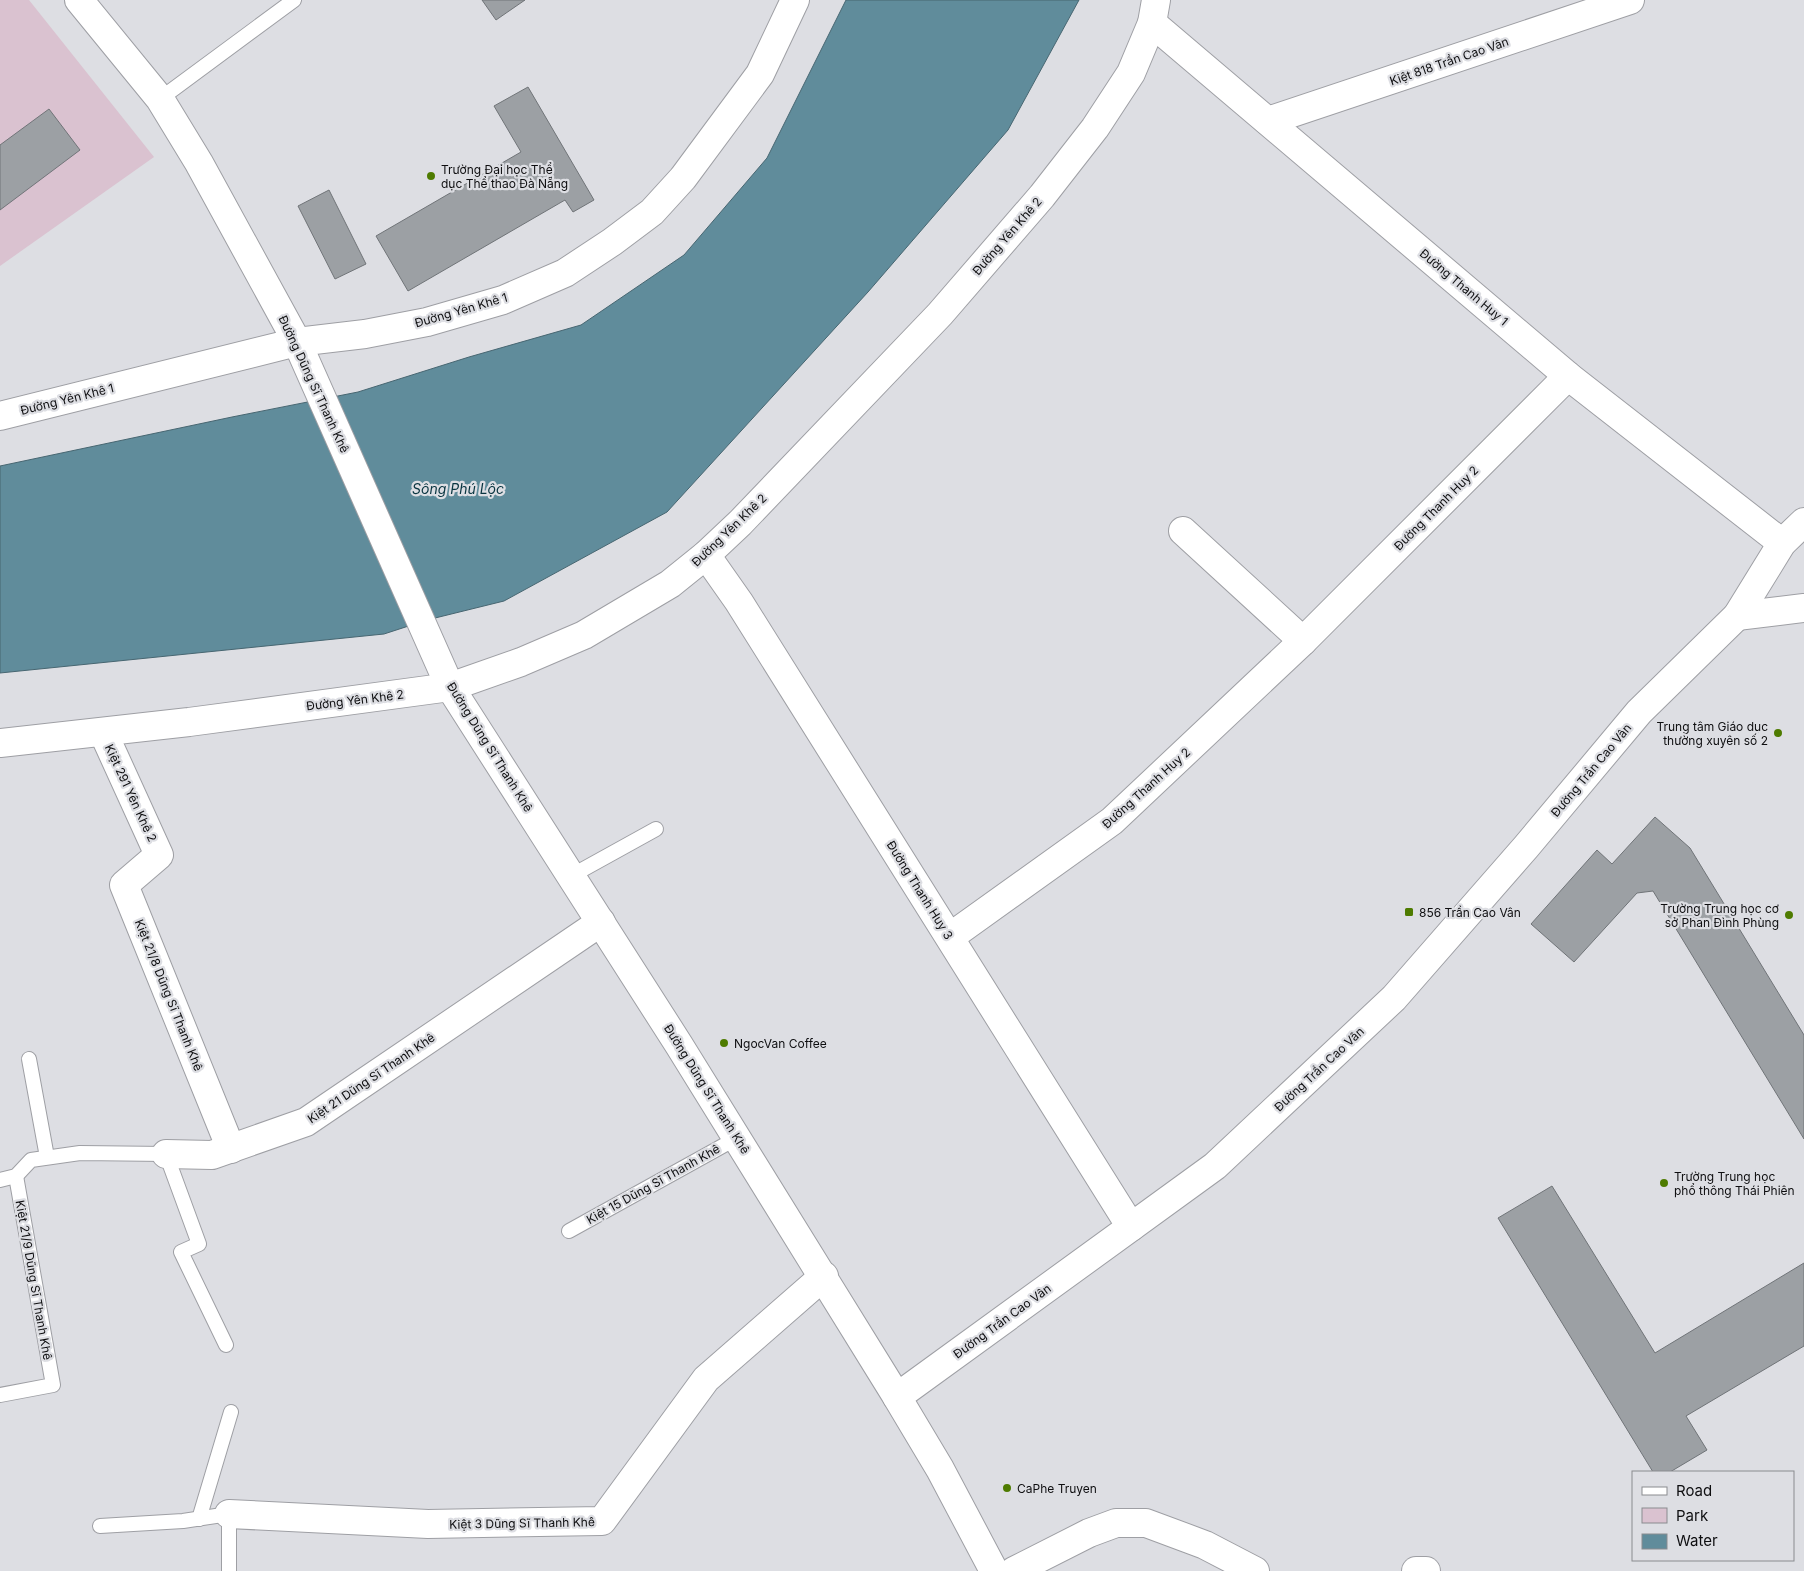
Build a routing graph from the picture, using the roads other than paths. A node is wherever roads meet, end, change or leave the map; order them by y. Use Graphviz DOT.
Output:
graph roads {
  1 [pos="79,0"];
  2 [pos="294,0"];
  3 [pos="795,0"];
  4 [pos="1630,0"];
  5 [pos="1154,11"];
  6 [pos="160,99"];
  7 [pos="1268,121"];
  8 [pos="297,342"];
  9 [pos="1568,376"];
  10 [pos="0,416"];
  11 [pos="1804,522"];
  12 [pos="1183,531"];
  13 [pos="1782,543"];
  14 [pos="706,555"];
  15 [pos="1804,608"];
  16 [pos="1737,616"];
  17 [pos="1304,641"];
  18 [pos="450,687"];
  19 [pos="103,732"];
  20 [pos="0,743"];
  21 [pos="656,829"];
  22 [pos="160,855"];
  23 [pos="572,876"];
  24 [pos="601,922"];
  25 [pos="950,937"];
  26 [pos="29,1059"];
  27 [pos="737,1138"];
  28 [pos="231,1149"];
  29 [pos="166,1154"];
  30 [pos="47,1157"];
  31 [pos="16,1176"];
  32 [pos="0,1180"];
  33 [pos="1131,1227"];
  34 [pos="569,1231"];
  35 [pos="824,1276"];
  36 [pos="226,1345"];
  37 [pos="0,1395"];
  38 [pos="897,1397"];
  39 [pos="231,1412"];
  40 [pos="229,1514"];
  41 [pos="199,1519"];
  42 [pos="100,1526"];
  43 [pos="229,1571"];
  44 [pos="994,1571"];
  45 [pos="1014,1571"];
  46 [pos="1256,1571"];
  47 [pos="1416,1571"];
  48 [pos="1426,1571"];
  1 -- 6 [label="street, Đường Dũng Sĩ Thanh Khê"];
  2 -- 6 [label="lane"];
  3 -- 8 [label="street, Đường Yên Khê 1"];
  4 -- 7 [label="street, Kiệt 818 Trần Cao Vân"];
  5 -- 7 [label="street, Đường Thanh Huy 1"];
  5 -- 14 [label="street, Đường Yên Khê 2"];
  6 -- 8 [label="street, Đường Dũng Sĩ Thanh Khê"];
  7 -- 9 [label="street, Đường Thanh Huy 1"];
  8 -- 10 [label="street, Đường Yên Khê 1"];
  8 -- 18 [label="street, Đường Dũng Sĩ Thanh Khê"];
  9 -- 13 [label="street, Đường Thanh Huy 1"];
  9 -- 17 [label="street, Đường Thanh Huy 2"];
  11 -- 13 [label="street, Đường Trần Cao Vân"];
  12 -- 17 [label="street"];
  13 -- 16 [label="street, Đường Trần Cao Vân"];
  14 -- 18 [label="street, Đường Yên Khê 2"];
  14 -- 25 [label="street, Đường Thanh Huy 3"];
  15 -- 16 [label="street"];
  16 -- 33 [label="street, Đường Trần Cao Vân"];
  17 -- 25 [label="street, Đường Thanh Huy 2"];
  18 -- 19 [label="street, Đường Yên Khê 2"];
  18 -- 23 [label="street, Đường Dũng Sĩ Thanh Khê"];
  19 -- 20 [label="street, Đường Yên Khê 2"];
  19 -- 22 [label="street, Kiệt 291 Yên Khê 2"];
  21 -- 23 [label="lane"];
  22 -- 28 [label="street, Kiệt 21/8 Dũng Sĩ Thanh Khê"];
  23 -- 24 [label="street, Đường Dũng Sĩ Thanh Khê"];
  24 -- 27 [label="street, Đường Dũng Sĩ Thanh Khê"];
  24 -- 28 [label="street, Kiệt 21 Dũng Sĩ Thanh Khê"];
  25 -- 33 [label="street, Đường Thanh Huy 3"];
  26 -- 30 [label="lane"];
  27 -- 34 [label="lane, Kiệt 15 Dũng Sĩ Thanh Khê"];
  27 -- 35 [label="street, Đường Dũng Sĩ Thanh Khê"];
  28 -- 29 [label="street, Kiệt 21 Dũng Sĩ Thanh Khê"];
  29 -- 30 [label="lane, Kiệt 21 Dũng Sĩ Thanh Khê"];
  29 -- 36 [label="lane"];
  30 -- 31 [label="lane, Kiệt 21 Dũng Sĩ Thanh Khê"];
  31 -- 32 [label="lane, Kiệt 21 Dũng Sĩ Thanh Khê"];
  31 -- 37 [label="lane, Kiệt 21/9 Dũng Sĩ Thanh Khê"];
  33 -- 38 [label="street, Đường Trần Cao Vân"];
  35 -- 38 [label="street, Đường Dũng Sĩ Thanh Khê"];
  35 -- 40 [label="street, Kiệt 3 Dũng Sĩ Thanh Khê"];
  38 -- 44 [label="street"];
  39 -- 41 [label="lane"];
  40 -- 41 [label="lane"];
  40 -- 43 [label="lane"];
  41 -- 42 [label="lane"];
  45 -- 46 [label="street"];
  47 -- 48 [label="street"];
}
